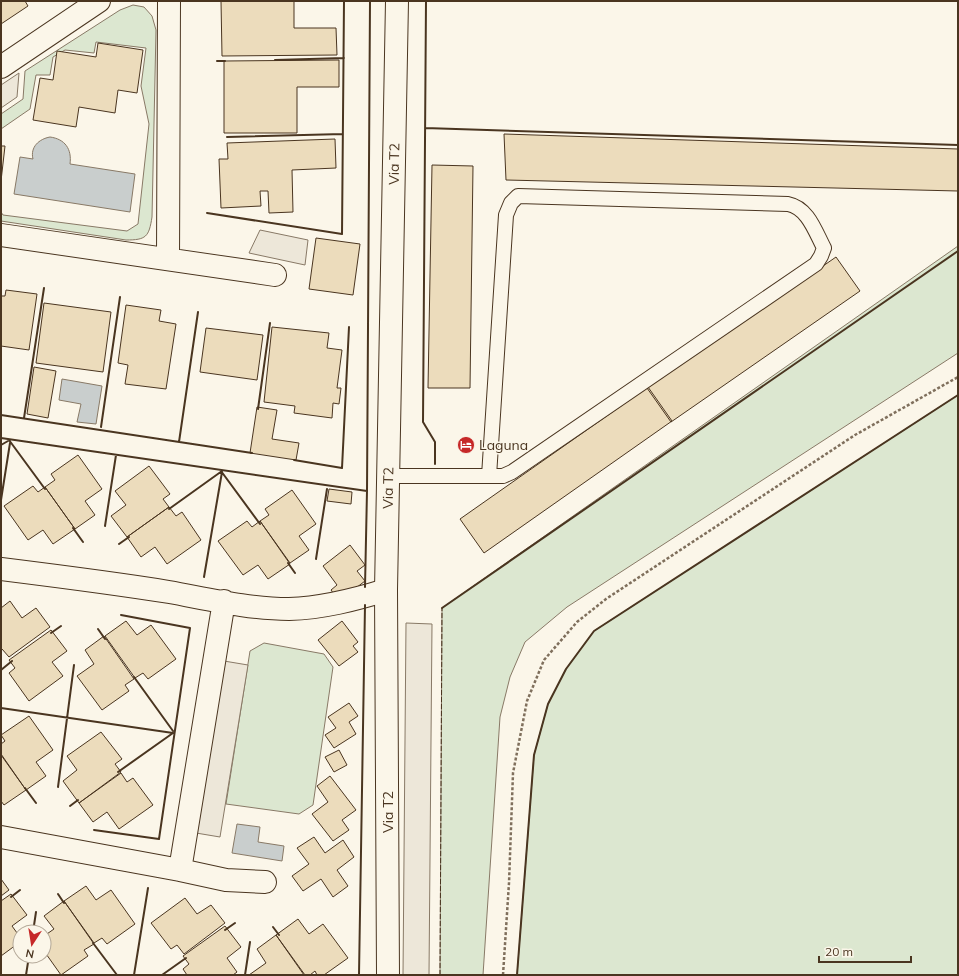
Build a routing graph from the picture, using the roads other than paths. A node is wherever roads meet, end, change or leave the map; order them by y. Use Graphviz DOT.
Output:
graph roads {
  1 [pos="99,1"];
  2 [pos="169,1"];
  3 [pos="397,1"];
  4 [pos="1,67"];
  5 [pos="1,235"];
  6 [pos="168,259"];
  7 [pos="275,275"];
  8 [pos="388,476"];
  9 [pos="489,476"];
  10 [pos="1,569"];
  11 [pos="386,590"];
  12 [pos="224,601"];
  13 [pos="1,837"];
  14 [pos="180,870"];
  15 [pos="265,882"];
  16 [pos="388,975"];
  1 -- 4 [label="street"];
  2 -- 6 [label="street"];
  3 -- 8 [label="street, Via T2"];
  5 -- 6 [label="street"];
  6 -- 7 [label="street"];
  8 -- 9 [label="lane"];
  8 -- 11 [label="street, Via T2"];
  9 -- 9 [label="lane"];
  10 -- 12 [label="street"];
  11 -- 12 [label="street"];
  11 -- 16 [label="street, Via T2"];
  12 -- 14 [label="street"];
  13 -- 14 [label="street"];
  14 -- 15 [label="street"];
}
